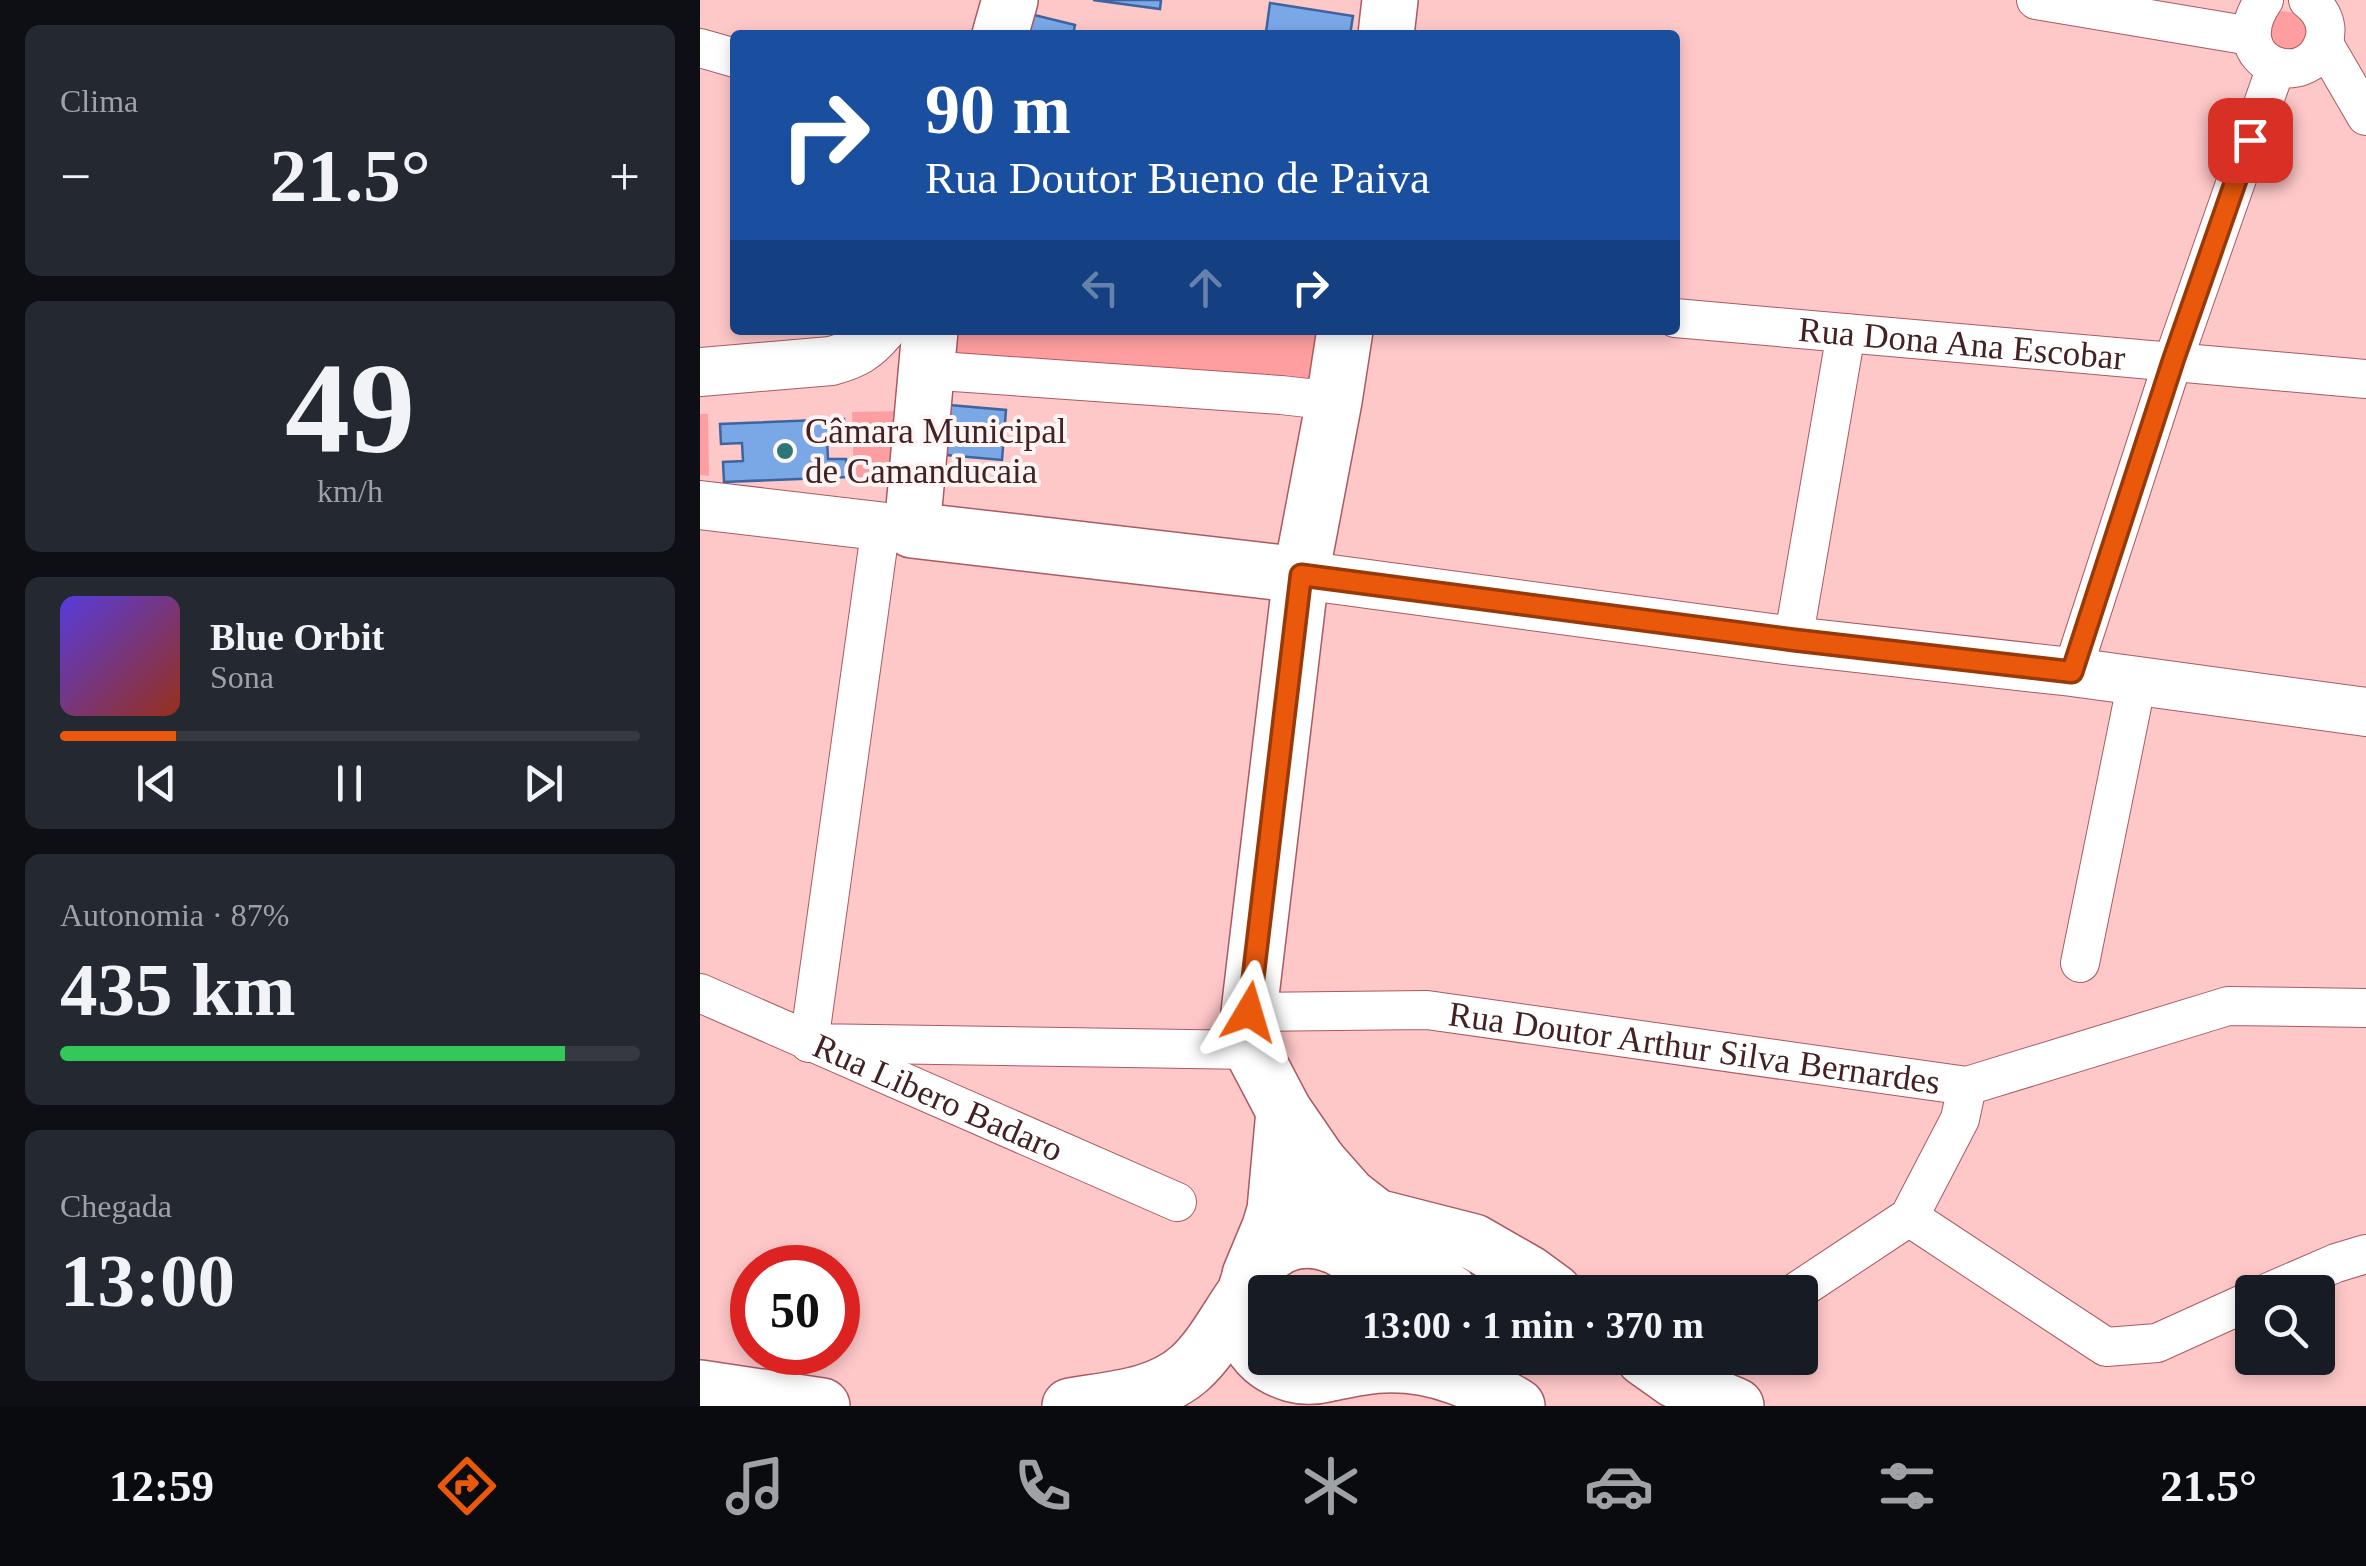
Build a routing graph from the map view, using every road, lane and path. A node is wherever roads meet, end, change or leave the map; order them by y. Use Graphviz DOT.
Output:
graph roads {
  1 [pos="1010,0"];
  2 [pos="1390,0"];
  3 [pos="2036,0"];
  4 [pos="2259,9"];
  5 [pos="2324,16"];
  6 [pos="1001,30"];
  7 [pos="1387,30"];
  8 [pos="700,48"];
  9 [pos="730,57"];
  10 [pos="2276,67"];
  11 [pos="2366,116"];
  12 [pos="1680,318"];
  13 [pos="1846,333"];
  14 [pos="877,335"];
  15 [pos="1343,335"];
  16 [pos="927,350"];
  17 [pos="2173,361"];
  18 [pos="700,372"];
  19 [pos="2366,379"];
  20 [pos="1334,401"];
  21 [pos="700,505"];
  22 [pos="897,528"];
  23 [pos="1301,575"];
  24 [pos="1794,640"];
  25 [pos="2072,672"];
  26 [pos="2137,682"];
  27 [pos="2366,712"];
  28 [pos="2080,964"];
  29 [pos="700,994"];
  30 [pos="2366,1008"];
  31 [pos="1250,1031"];
  32 [pos="809,1043"];
  33 [pos="1967,1086"];
  34 [pos="1284,1111"];
  35 [pos="1177,1202"];
  36 [pos="1908,1217"];
  37 [pos="1350,1249"];
  38 [pos="2366,1254"];
  39 [pos="1414,1275"];
  40 [pos="1531,1275"];
  41 [pos="2308,1275"];
  42 [pos="1818,1277"];
  43 [pos="1246,1286"];
  44 [pos="2235,1308"];
  45 [pos="1248,1337"];
  46 [pos="1453,1375"];
  47 [pos="1525,1375"];
  48 [pos="1667,1375"];
  49 [pos="700,1388"];
  50 [pos="822,1406"];
  51 [pos="1070,1406"];
  52 [pos="1517,1406"];
  53 [pos="1539,1406"];
  54 [pos="1736,1406"];
  1 -- 6 [label="main road"];
  2 -- 7 [label="main road"];
  3 -- 4 [label="street"];
  4 -- 10 [label="street"];
  5 -- 10 [label="street"];
  5 -- 11 [label="street"];
  8 -- 9 [label="street"];
  10 -- 17 [label="street"];
  12 -- 13 [label="street, Rua Dona Ana Escobar"];
  13 -- 17 [label="street, Rua Dona Ana Escobar"];
  13 -- 24 [label="street"];
  14 -- 18 [label="street"];
  15 -- 20 [label="main road"];
  16 -- 20 [label="street"];
  16 -- 22 [label="main road"];
  17 -- 19 [label="street, Rua Dona Ana Escobar"];
  17 -- 25 [label="street"];
  20 -- 23 [label="main road"];
  21 -- 22 [label="street"];
  22 -- 23 [label="main road"];
  22 -- 32 [label="street"];
  23 -- 24 [label="street"];
  23 -- 31 [label="main road"];
  24 -- 25 [label="street"];
  25 -- 26 [label="street"];
  26 -- 27 [label="street"];
  26 -- 28 [label="street"];
  29 -- 32 [label="street, Rua Libero Badaro"];
  30 -- 33 [label="street, Rua Doutor Arthur Silva Bernardes"];
  31 -- 32 [label="street, Rua Doutor Arthur Silva Bernardes"];
  31 -- 33 [label="street, Rua Doutor Arthur Silva Bernardes"];
  31 -- 34 [label="main road"];
  32 -- 35 [label="street, Rua Libero Badaro"];
  33 -- 36 [label="street"];
  34 -- 37 [label="main road"];
  34 -- 43 [label="main road"];
  36 -- 42 [label="street"];
  36 -- 44 [label="street"];
  37 -- 39 [label="main road"];
  37 -- 40 [label="main road"];
  37 -- 43 [label="main road"];
  38 -- 41 [label="street"];
  43 -- 45 [label="main road"];
  43 -- 51 [label="main road"];
  46 -- 52 [label="main road"];
  47 -- 53 [label="main road"];
  48 -- 54 [label="main road"];
  49 -- 50 [label="main road"];
}
